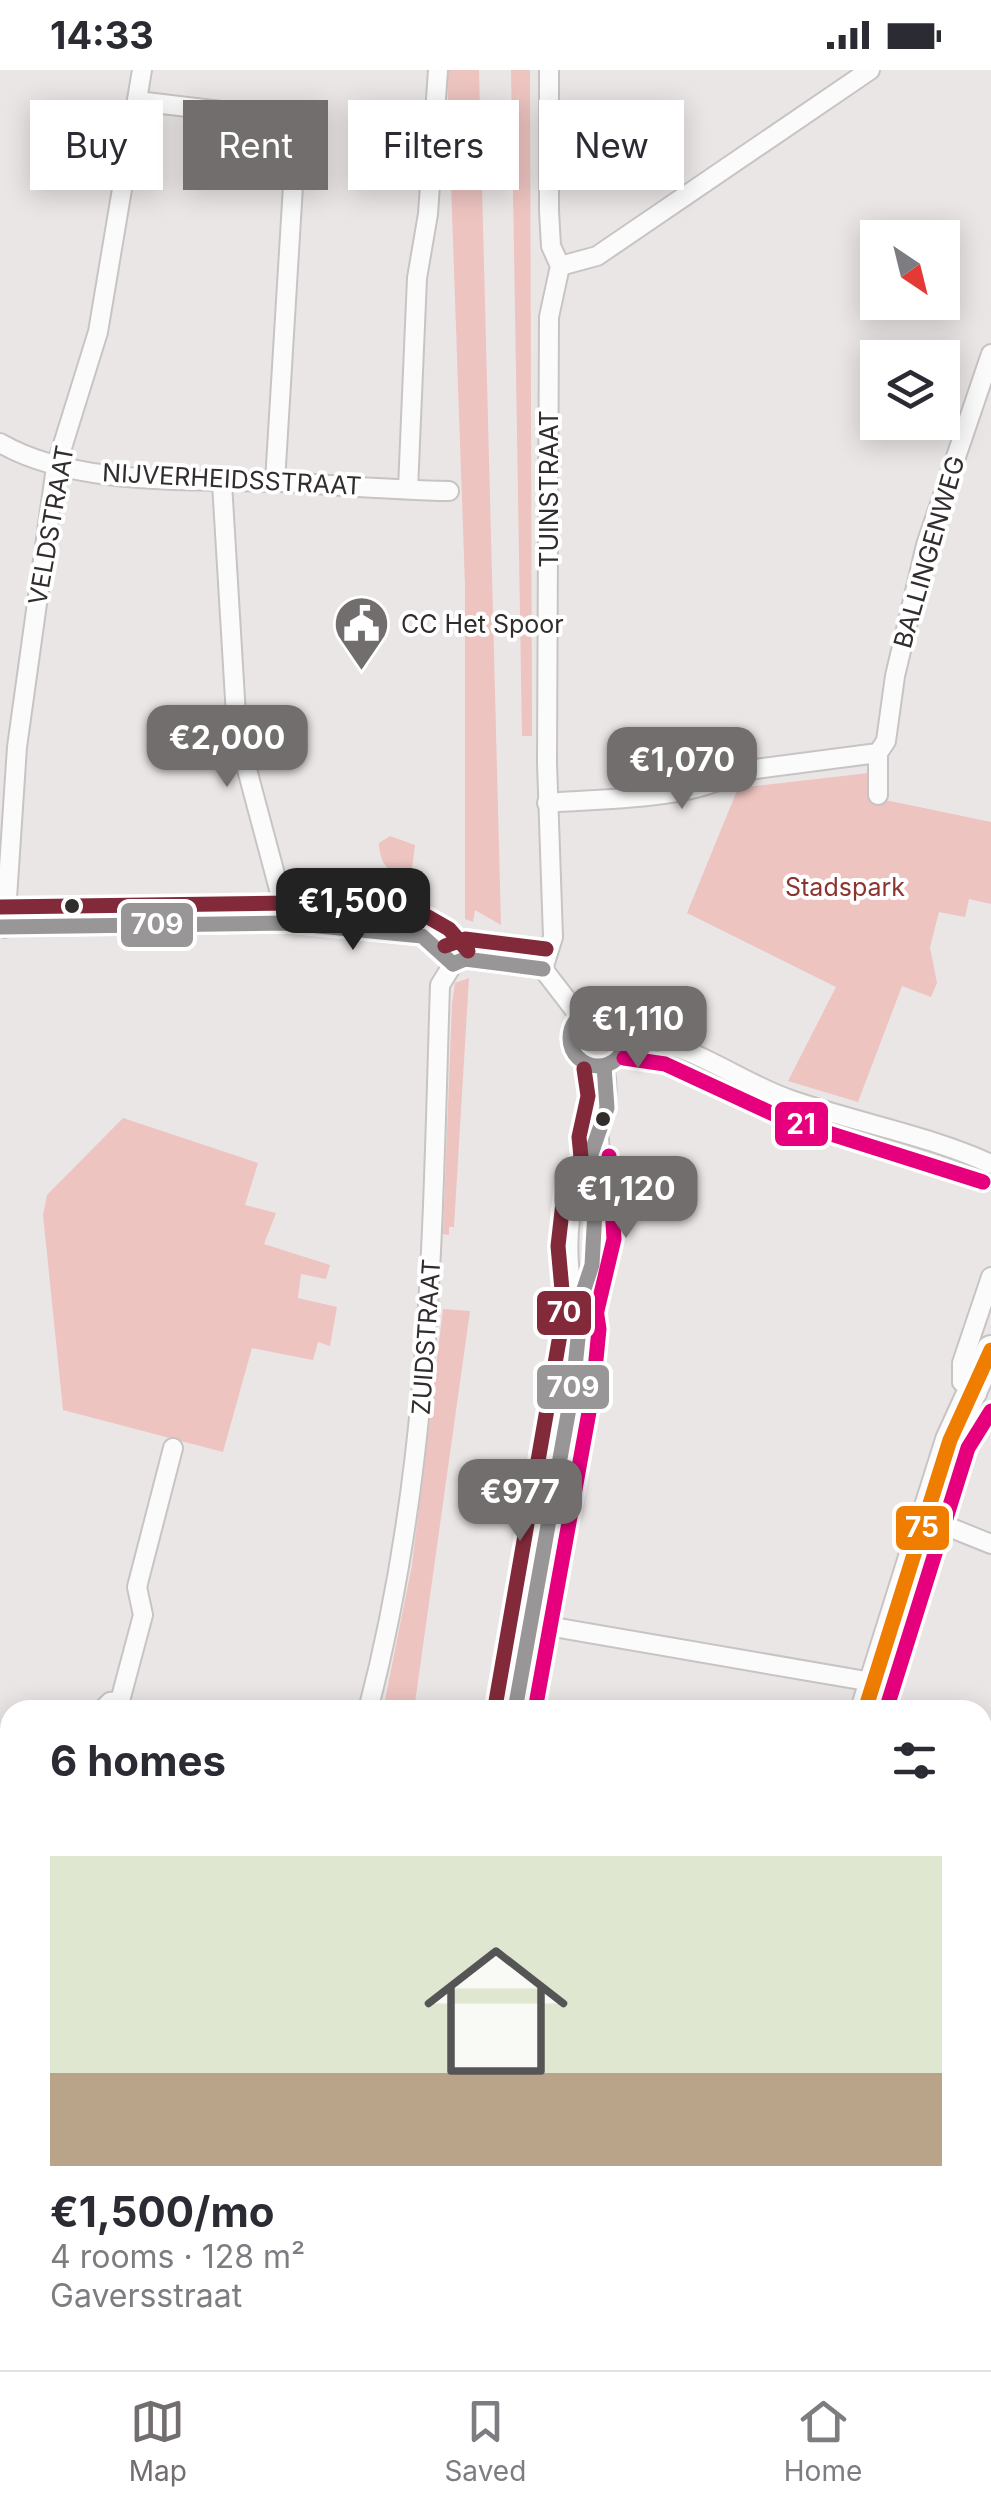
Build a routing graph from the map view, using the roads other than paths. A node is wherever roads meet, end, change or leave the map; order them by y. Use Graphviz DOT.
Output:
graph roads {
  1 [pos="142,70"];
  2 [pos="438,70"];
  3 [pos="549,70"];
  4 [pos="870,70"];
  5 [pos="136,100"];
  6 [pos="163,104"];
  7 [pos="121,190"];
  8 [pos="560,266"];
  9 [pos="991,354"];
  10 [pos="0,444"];
  11 [pos="56,467"];
  12 [pos="275,482"];
  13 [pos="222,483"];
  14 [pos="408,489"];
  15 [pos="449,491"];
  16 [pos="878,753"];
  17 [pos="878,795"];
  18 [pos="548,803"];
  19 [pos="288,922"];
  20 [pos="3,927"];
  21 [pos="453,964"];
  22 [pos="543,969"];
  23 [pos="580,1017"];
  24 [pos="626,1038"];
  25 [pos="604,1066"];
  26 [pos="599,1139"];
  27 [pos="991,1164"];
  28 [pos="991,1277"];
  29 [pos="579,1328"];
  30 [pos="991,1350"];
  31 [pos="980,1386"];
  32 [pos="173,1448"];
  33 [pos="924,1517"];
  34 [pos="991,1544"];
  35 [pos="530,1623"];
  36 [pos="869,1696"];
  37 [pos="125,1700"];
  38 [pos="370,1700"];
  39 [pos="517,1700"];
  1 -- 5 [label="street, VELDSTRAAT"];
  2 -- 14 [label="street"];
  3 -- 8 [label="street, TUINSTRAAT"];
  4 -- 8 [label="street"];
  6 -- 12 [label="street"];
  7 -- 11 [label="street, VELDSTRAAT"];
  8 -- 18 [label="street, TUINSTRAAT"];
  9 -- 16 [label="street, BALLINGENWEG"];
  10 -- 11 [label="street, NIJVERHEIDSSTRAAT"];
  11 -- 13 [label="street, NIJVERHEIDSSTRAAT"];
  11 -- 20 [label="street, VELDSTRAAT"];
  12 -- 13 [label="street, NIJVERHEIDSSTRAAT"];
  12 -- 14 [label="street, NIJVERHEIDSSTRAAT"];
  13 -- 19 [label="street"];
  14 -- 15 [label="street, NIJVERHEIDSSTRAAT"];
  16 -- 17 [label="street, BALLINGENWEG"];
  16 -- 18 [label="street"];
  18 -- 22 [label="street, TUINSTRAAT"];
  19 -- 20 [label="street"];
  19 -- 21 [label="street"];
  21 -- 22 [label="street"];
  21 -- 38 [label="street, ZUIDSTRAAT"];
  22 -- 23 [label="street"];
  23 -- 24 [label="street"];
  23 -- 25 [label="street"];
  24 -- 25 [label="street"];
  24 -- 27 [label="street"];
  25 -- 26 [label="street"];
  26 -- 29 [label="street"];
  26 -- 29 [label="street"];
  28 -- 31 [label="street"];
  29 -- 35 [label="street"];
  30 -- 31 [label="main road"];
  31 -- 33 [label="main road"];
  32 -- 37 [label="street"];
  33 -- 34 [label="street"];
  33 -- 36 [label="main road"];
  35 -- 36 [label="street"];
  35 -- 39 [label="street"];
}
